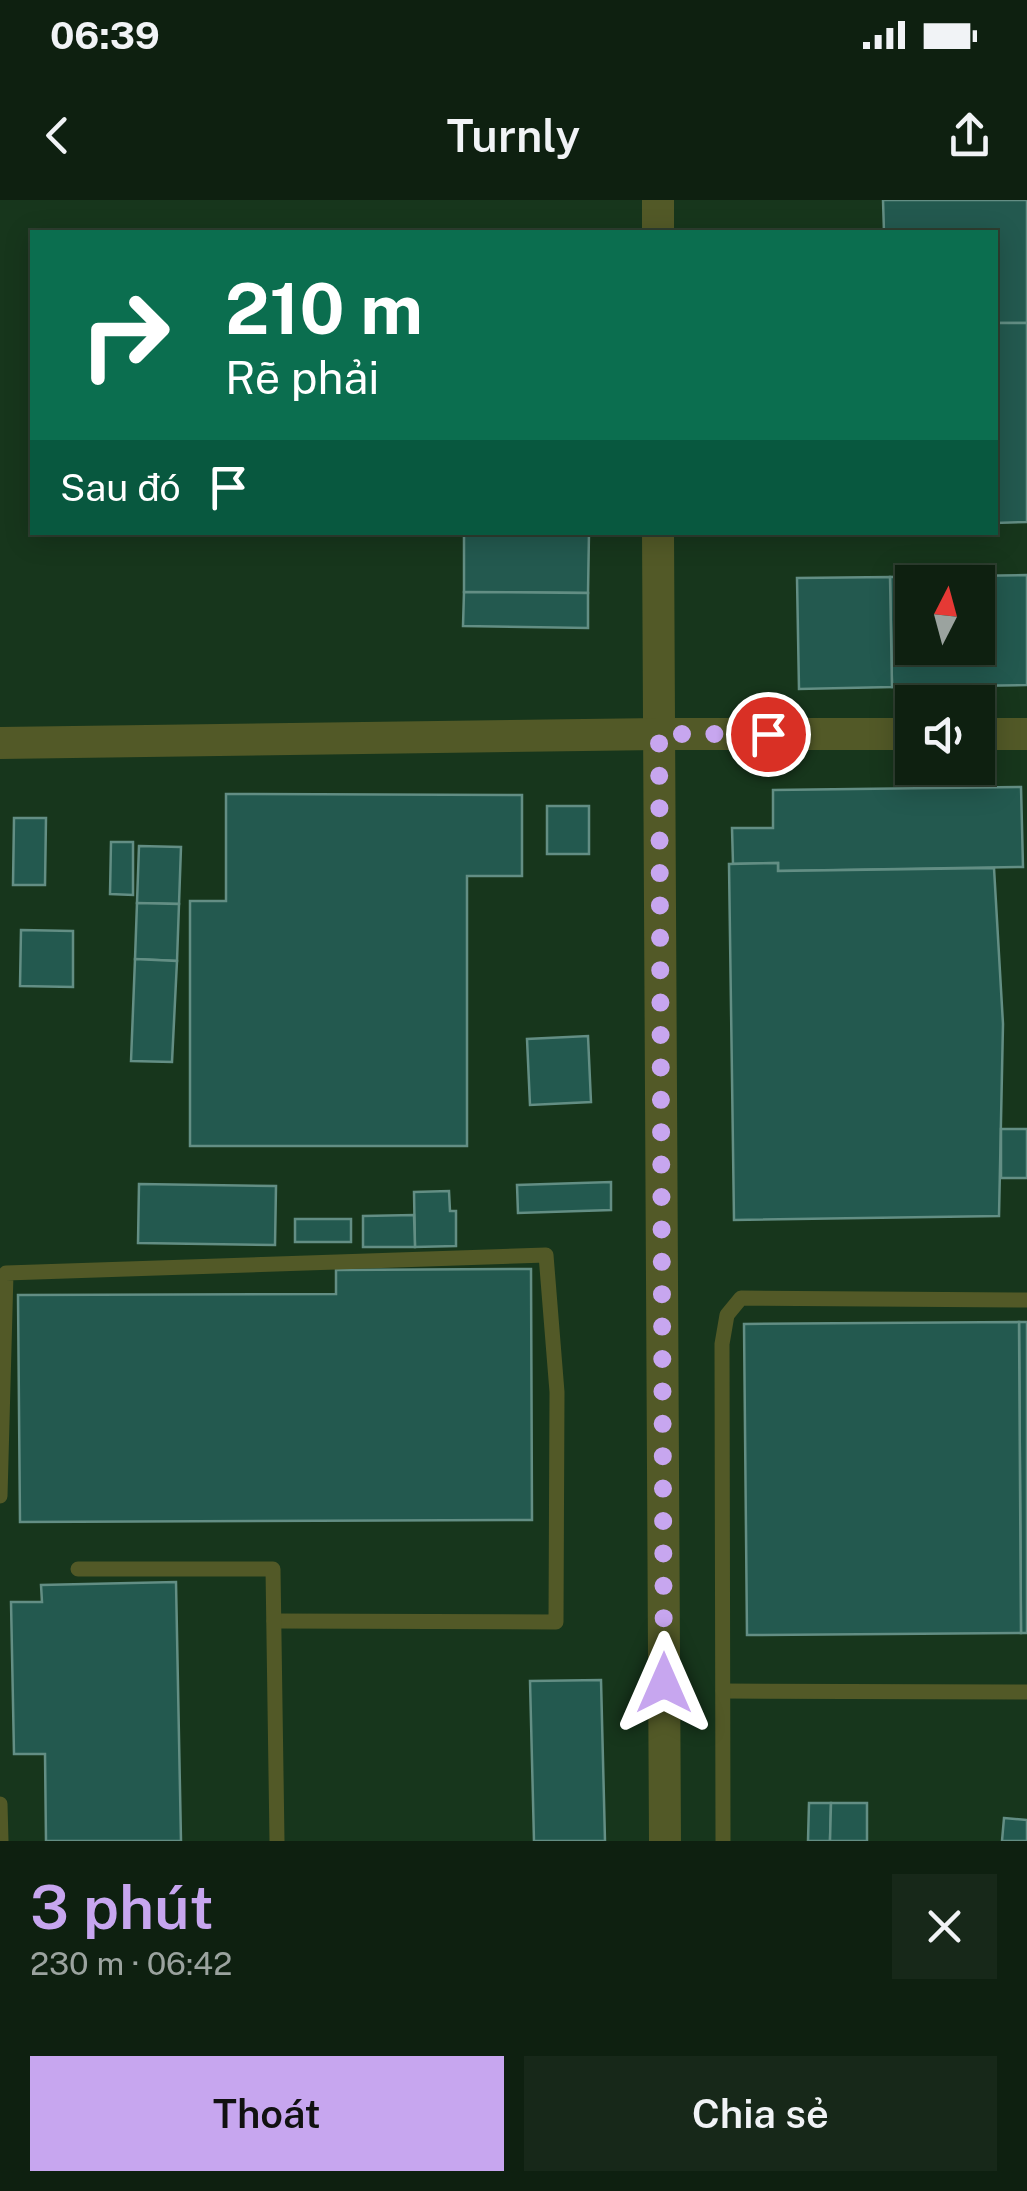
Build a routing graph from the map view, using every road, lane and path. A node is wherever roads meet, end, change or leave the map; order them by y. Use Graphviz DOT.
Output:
graph roads {
  1 [pos="658,200"];
  2 [pos="658,230"];
  3 [pos="658,535"];
  4 [pos="659,734"];
  5 [pos="895,734"];
  6 [pos="995,734"];
  7 [pos="1027,734"];
  8 [pos="0,742"];
  9 [pos="1027,1300"];
  10 [pos="0,1496"];
  11 [pos="78,1569"];
  12 [pos="274,1621"];
  13 [pos="723,1691"];
  14 [pos="1027,1692"];
  15 [pos="0,1804"];
  16 [pos="1,1841"];
  17 [pos="277,1841"];
  18 [pos="665,1841"];
  19 [pos="724,1841"];
  1 -- 2 [label="street"];
  3 -- 4 [label="street"];
  4 -- 5 [label="street"];
  4 -- 8 [label="street"];
  4 -- 18 [label="street"];
  6 -- 7 [label="street"];
  9 -- 13 [label="lane"];
  10 -- 12 [label="lane"];
  11 -- 12 [label="lane"];
  12 -- 17 [label="lane"];
  13 -- 14 [label="lane"];
  13 -- 19 [label="lane"];
  15 -- 16 [label="lane"];
}
